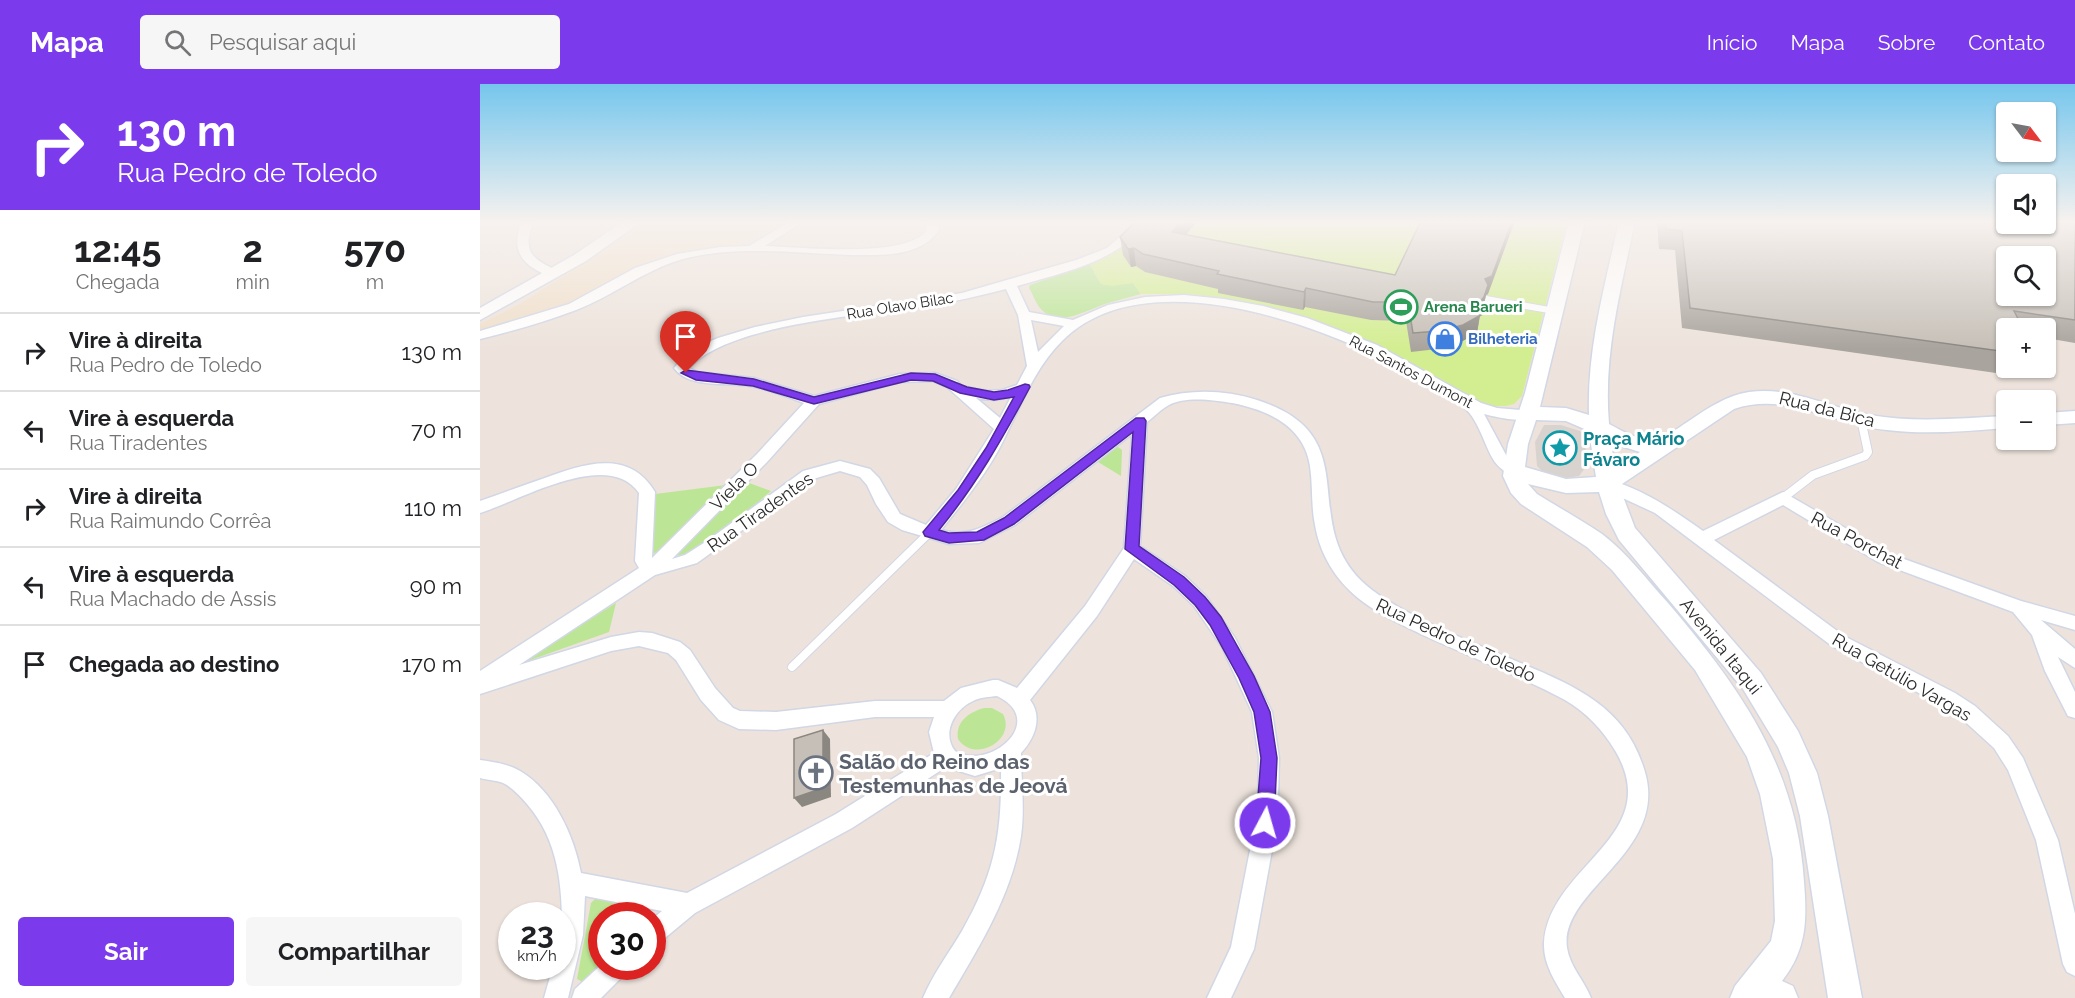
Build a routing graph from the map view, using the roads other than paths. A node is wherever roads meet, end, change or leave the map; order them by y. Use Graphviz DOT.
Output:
graph roads {
  1 [pos="535,264"];
  2 [pos="567,264"];
  3 [pos="658,264"];
  4 [pos="1074,264"];
  5 [pos="1567,264"];
  6 [pos="1616,264"];
  7 [pos="552,273"];
  8 [pos="1010,285"];
  9 [pos="1486,299"];
  10 [pos="1556,311"];
  11 [pos="480,315"];
  12 [pos="1024,315"];
  13 [pos="1075,324"];
  14 [pos="1029,333"];
  15 [pos="480,335"];
  16 [pos="1061,335"];
  17 [pos="1034,366"];
  18 [pos="1025,387"];
  19 [pos="957,388"];
  20 [pos="814,401"];
  21 [pos="1468,403"];
  22 [pos="1528,414"];
  23 [pos="2075,417"];
  24 [pos="2056,418"];
  25 [pos="1861,419"];
  26 [pos="1140,421"];
  27 [pos="1996,423"];
  28 [pos="1598,427"];
  29 [pos="1002,428"];
  30 [pos="1662,447"];
  31 [pos="1514,471"];
  32 [pos="1606,484"];
  33 [pos="1783,498"];
  34 [pos="480,507"];
  35 [pos="930,532"];
  36 [pos="1702,538"];
  37 [pos="1132,549"];
  38 [pos="651,569"];
  39 [pos="2019,607"];
  40 [pos="2075,623"];
  41 [pos="2040,632"];
  42 [pos="2075,660"];
  43 [pos="792,667"];
  44 [pos="480,681"];
  45 [pos="480,686"];
  46 [pos="1020,698"];
  47 [pos="948,709"];
  48 [pos="2075,710"];
  49 [pos="1011,752"];
  50 [pos="946,756"];
  51 [pos="480,769"];
  52 [pos="571,882"];
  53 [pos="2068,896"];
  54 [pos="687,904"];
  55 [pos="666,922"];
  56 [pos="2075,964"];
  57 [pos="603,980"];
  58 [pos="1762,994"];
  59 [pos="556,998"];
  60 [pos="584,998"];
  61 [pos="935,998"];
  62 [pos="1219,998"];
  63 [pos="1578,998"];
  64 [pos="1845,998"];
  1 -- 7 [label="street"];
  2 -- 7 [label="main road"];
  3 -- 15 [label="street"];
  4 -- 8 [label="street, Rua Olavo Bilac"];
  5 -- 10 [label="main road"];
  6 -- 28 [label="main road, Avenida Itaqui"];
  7 -- 11 [label="main road"];
  8 -- 12 [label="street"];
  8 -- 20 [label="street, Rua Olavo Bilac"];
  9 -- 10 [label="lane"];
  10 -- 22 [label="main road"];
  12 -- 13 [label="street"];
  12 -- 14 [label="street"];
  13 -- 16 [label="street, Rua Santos Dumont"];
  13 -- 21 [label="street, Rua Santos Dumont"];
  14 -- 16 [label="street"];
  14 -- 17 [label="street"];
  16 -- 17 [label="street, Rua Santos Dumont"];
  17 -- 18 [label="street"];
  18 -- 19 [label="street"];
  18 -- 29 [label="street"];
  19 -- 20 [label="street"];
  19 -- 29 [label="street"];
  20 -- 38 [label="street, Viela O"];
  21 -- 22 [label="street, Rua Santos Dumont"];
  21 -- 31 [label="street"];
  22 -- 28 [label="main road"];
  22 -- 31 [label="main road"];
  23 -- 24 [label="main road"];
  25 -- 27 [label="main road, Rua da Bica"];
  25 -- 30 [label="main road, Rua da Bica"];
  25 -- 33 [label="lane"];
  26 -- 35 [label="street, Rua Tiradentes"];
  26 -- 37 [label="street"];
  26 -- 63 [label="street, Rua Pedro de Toledo"];
  28 -- 30 [label="main road"];
  28 -- 32 [label="main road, Avenida Itaqui"];
  29 -- 35 [label="street"];
  30 -- 32 [label="main road, Rua da Bica"];
  31 -- 32 [label="main road"];
  31 -- 58 [label="main road, Avenida Itaqui"];
  32 -- 36 [label="street, Rua Getúlio Vargas"];
  32 -- 64 [label="main road, Avenida Itaqui"];
  33 -- 36 [label="street"];
  33 -- 39 [label="street, Rua Porchat"];
  34 -- 38 [label="street"];
  35 -- 38 [label="street, Rua Tiradentes"];
  35 -- 43 [label="lane"];
  36 -- 53 [label="street, Rua Getúlio Vargas"];
  37 -- 46 [label="street"];
  37 -- 62 [label="street"];
  38 -- 44 [label="street"];
  39 -- 40 [label="street, Rua Porchat"];
  39 -- 41 [label="street"];
  41 -- 42 [label="street"];
  41 -- 48 [label="street"];
  45 -- 47 [label="street"];
  46 -- 47 [label="street"];
  46 -- 49 [label="street"];
  47 -- 50 [label="street"];
  49 -- 50 [label="street"];
  49 -- 61 [label="street"];
  50 -- 54 [label="street"];
  51 -- 52 [label="street"];
  52 -- 54 [label="street"];
  52 -- 59 [label="street"];
  53 -- 56 [label="street, Rua Getúlio Vargas"];
  54 -- 55 [label="street"];
  57 -- 60 [label="street"];
}
